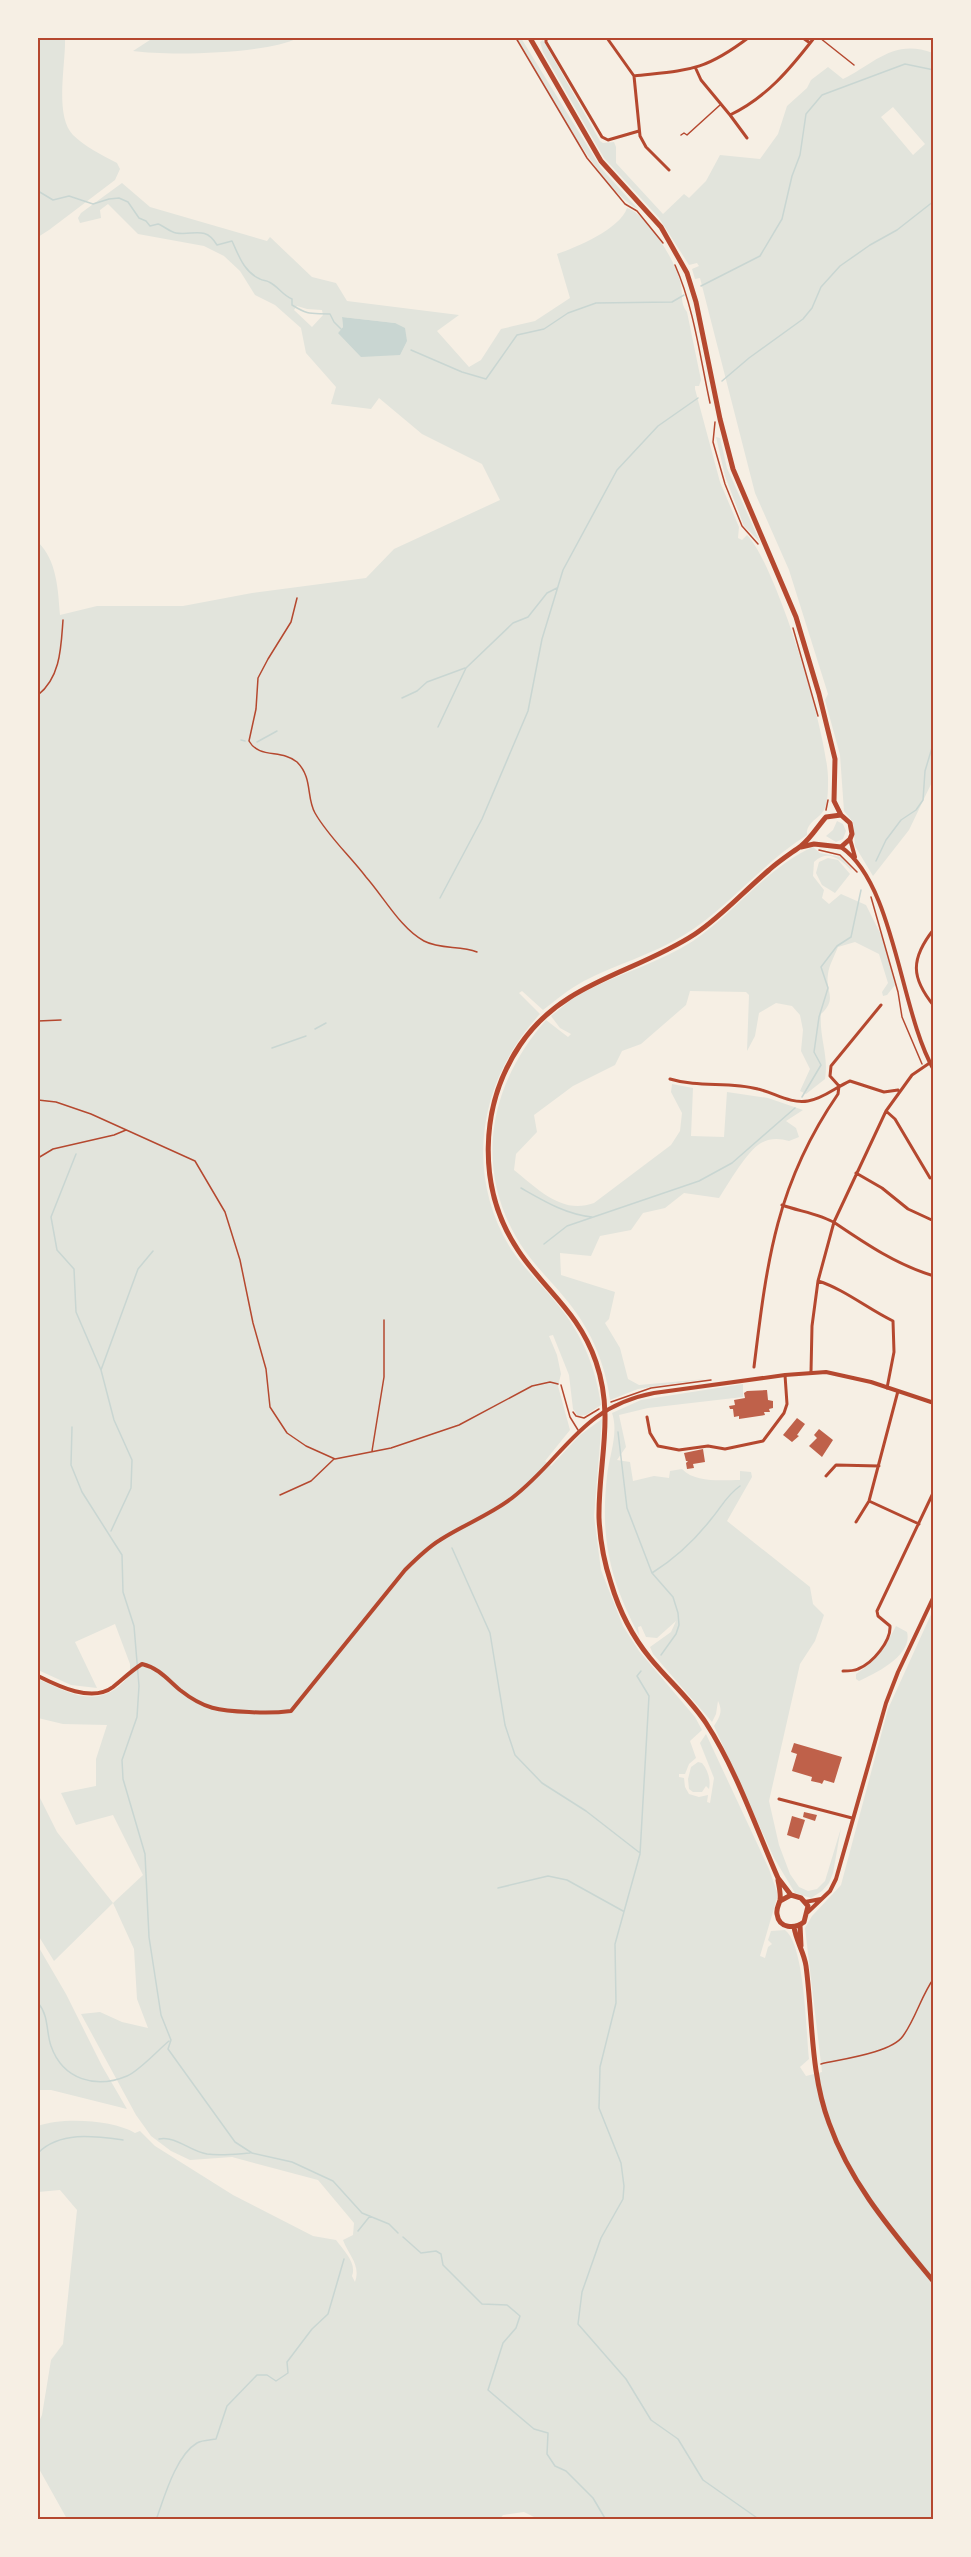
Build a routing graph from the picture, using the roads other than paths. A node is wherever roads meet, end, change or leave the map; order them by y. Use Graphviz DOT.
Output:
graph roads {
  1 [pos="530,38"];
  2 [pos="546,38"];
  3 [pos="607,38"];
  4 [pos="748,38"];
  5 [pos="803,38"];
  6 [pos="814,38"];
  7 [pos="820,38"];
  8 [pos="810,43"];
  9 [pos="854,65"];
  10 [pos="696,69"];
  11 [pos="634,76"];
  12 [pos="721,105"];
  13 [pos="730,115"];
  14 [pos="639,131"];
  15 [pos="681,135"];
  16 [pos="747,138"];
  17 [pos="669,170"];
  18 [pos="831,800"];
  19 [pos="828,814"];
  20 [pos="841,815"];
  21 [pos="819,829"];
  22 [pos="850,839"];
  23 [pos="825,844"];
  24 [pos="800,847"];
  25 [pos="841,847"];
  26 [pos="855,858"];
  27 [pos="933,929"];
  28 [pos="881,1005"];
  29 [pos="933,1006"];
  30 [pos="932,1062"];
  31 [pos="933,1070"];
  32 [pos="670,1079"];
  33 [pos="839,1086"];
  34 [pos="899,1090"];
  35 [pos="886,1111"];
  36 [pos="856,1173"];
  37 [pos="930,1178"];
  38 [pos="782,1205"];
  39 [pos="933,1221"];
  40 [pos="834,1222"];
  41 [pos="933,1276"];
  42 [pos="818,1281"];
  43 [pos="754,1367"];
  44 [pos="811,1372"];
  45 [pos="785,1375"];
  46 [pos="561,1385"];
  47 [pos="887,1388"];
  48 [pos="898,1391"];
  49 [pos="933,1403"];
  50 [pos="647,1417"];
  51 [pos="578,1430"];
  52 [pos="879,1466"];
  53 [pos="826,1476"];
  54 [pos="933,1491"];
  55 [pos="869,1501"];
  56 [pos="856,1522"];
  57 [pos="919,1524"];
  58 [pos="933,1596"];
  59 [pos="843,1671"];
  60 [pos="38,1676"];
  61 [pos="779,1799"];
  62 [pos="852,1818"];
  63 [pos="778,1878"];
  64 [pos="791,1895"];
  65 [pos="822,1899"];
  66 [pos="780,1901"];
  67 [pos="805,1902"];
  68 [pos="808,1912"];
  69 [pos="800,1925"];
  70 [pos="794,1927"];
  71 [pos="801,1948"];
  72 [pos="933,2282"];
  1 -- 18 [label="main road"];
  2 -- 14 [label="street"];
  3 -- 11 [label="street"];
  4 -- 10 [label="street"];
  5 -- 8 [label="street"];
  6 -- 8 [label="street"];
  7 -- 9 [label="lane"];
  8 -- 13 [label="street"];
  10 -- 11 [label="street"];
  10 -- 12 [label="street"];
  11 -- 14 [label="street"];
  12 -- 13 [label="street"];
  12 -- 15 [label="lane"];
  13 -- 16 [label="street"];
  14 -- 17 [label="street"];
  18 -- 19 [label="main road"];
  18 -- 20 [label="main road"];
  19 -- 20 [label="main road"];
  19 -- 21 [label="main road"];
  20 -- 22 [label="main road"];
  21 -- 23 [label="main road"];
  21 -- 24 [label="main road"];
  22 -- 25 [label="main road"];
  22 -- 26 [label="street"];
  23 -- 24 [label="main road"];
  23 -- 25 [label="main road"];
  24 -- 63 [label="main road"];
  25 -- 26 [label="street"];
  26 -- 30 [label="street"];
  27 -- 29 [label="street"];
  28 -- 33 [label="street"];
  30 -- 31 [label="street"];
  30 -- 34 [label="street"];
  32 -- 33 [label="street"];
  33 -- 34 [label="street"];
  33 -- 38 [label="street"];
  34 -- 35 [label="street"];
  35 -- 36 [label="street"];
  35 -- 37 [label="street"];
  36 -- 39 [label="street"];
  36 -- 40 [label="street"];
  38 -- 40 [label="street"];
  38 -- 43 [label="street"];
  40 -- 41 [label="street"];
  40 -- 42 [label="street"];
  42 -- 44 [label="street"];
  42 -- 47 [label="street"];
  44 -- 45 [label="street"];
  44 -- 47 [label="street"];
  45 -- 50 [label="street"];
  45 -- 51 [label="street"];
  46 -- 51 [label="lane"];
  47 -- 48 [label="street"];
  48 -- 49 [label="street"];
  48 -- 52 [label="street"];
  51 -- 60 [label="street"];
  52 -- 53 [label="street"];
  52 -- 55 [label="street"];
  54 -- 57 [label="street"];
  55 -- 56 [label="street"];
  55 -- 57 [label="street"];
  57 -- 59 [label="street"];
  58 -- 62 [label="street"];
  61 -- 62 [label="street"];
  62 -- 65 [label="street"];
  63 -- 64 [label="main road"];
  63 -- 66 [label="main road"];
  64 -- 66 [label="main road"];
  64 -- 67 [label="main road"];
  65 -- 67 [label="street"];
  65 -- 68 [label="street"];
  66 -- 70 [label="main road"];
  67 -- 68 [label="main road"];
  68 -- 69 [label="main road"];
  69 -- 70 [label="main road"];
  69 -- 71 [label="main road"];
  70 -- 71 [label="main road"];
  71 -- 72 [label="main road"];
}
